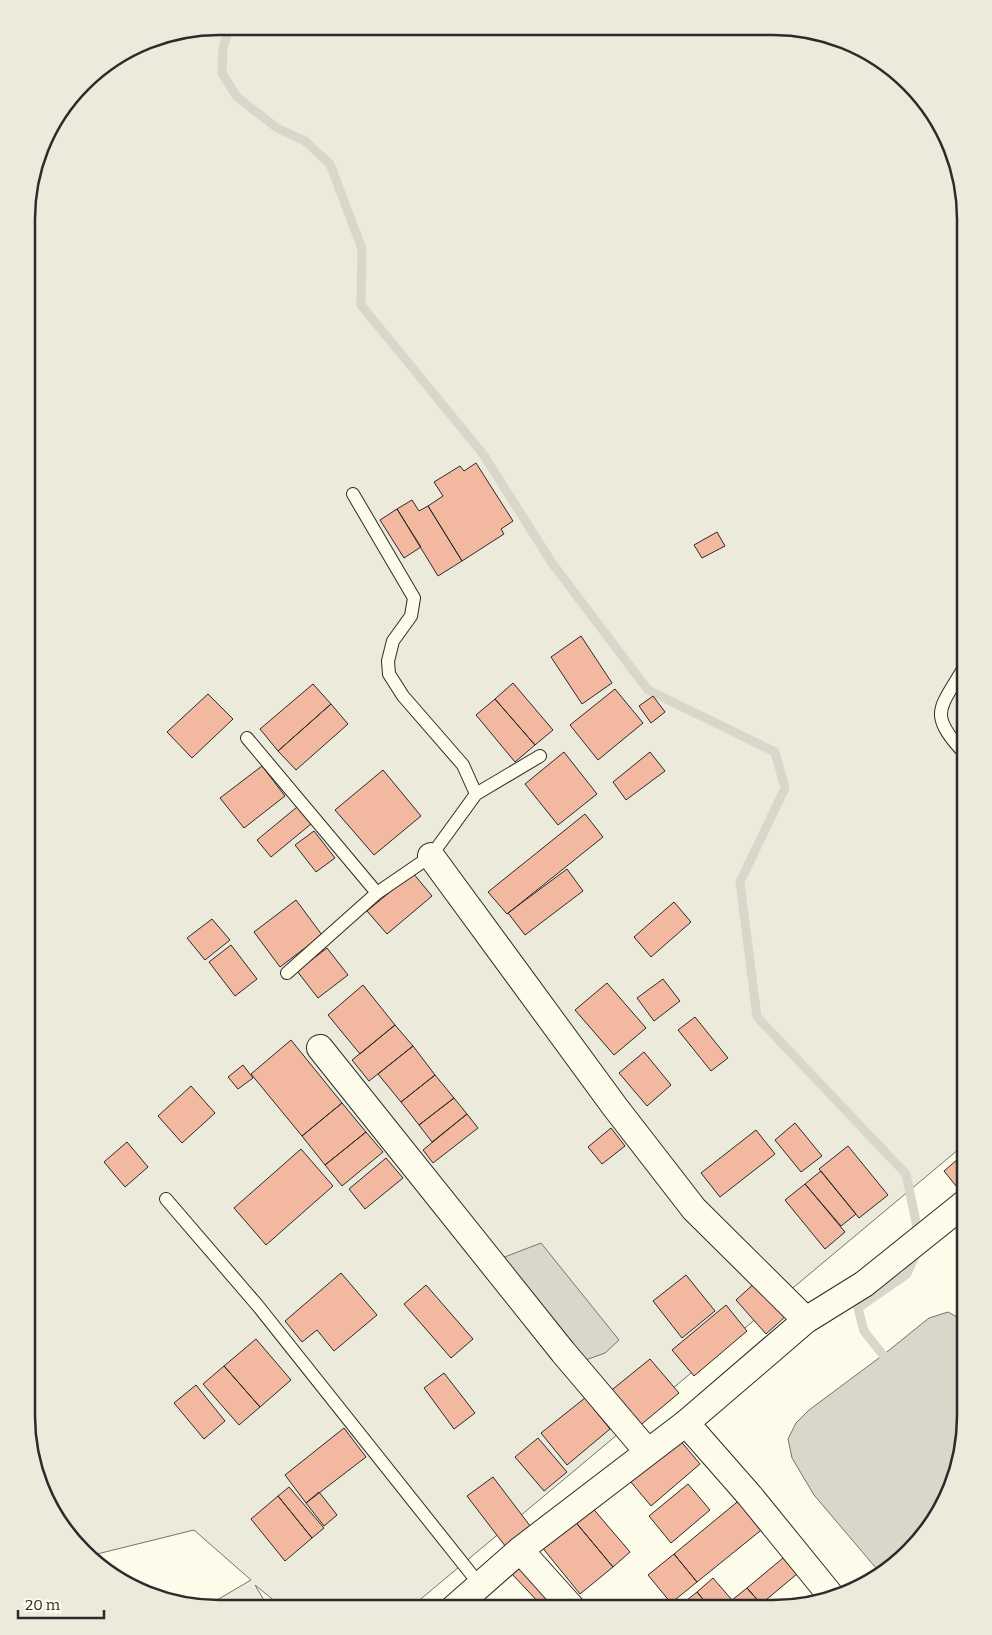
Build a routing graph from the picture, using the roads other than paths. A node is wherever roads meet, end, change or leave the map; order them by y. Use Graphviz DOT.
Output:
graph roads {
  1 [pos="353,494"];
  2 [pos="957,680"];
  3 [pos="247,738"];
  4 [pos="957,744"];
  5 [pos="540,756"];
  6 [pos="476,794"];
  7 [pos="431,856"];
  8 [pos="377,893"];
  9 [pos="287,973"];
  10 [pos="320,1048"];
  11 [pos="166,1199"];
  12 [pos="957,1209"];
  13 [pos="806,1320"];
  14 [pos="686,1423"];
  15 [pos="647,1451"];
  16 [pos="520,1550"];
  17 [pos="480,1585"];
  18 [pos="828,1591"];
  19 [pos="463,1600"];
  20 [pos="565,1600"];
  1 -- 6 [label="lane"];
  2 -- 4 [label="lane"];
  3 -- 8 [label="lane"];
  5 -- 6 [label="lane"];
  6 -- 7 [label="lane"];
  7 -- 8 [label="lane"];
  7 -- 13 [label="street"];
  8 -- 9 [label="lane"];
  10 -- 15 [label="street"];
  11 -- 17 [label="lane"];
  12 -- 13 [label="street"];
  13 -- 14 [label="street"];
  14 -- 15 [label="street"];
  14 -- 18 [label="street"];
  15 -- 16 [label="street"];
  16 -- 17 [label="street"];
  16 -- 20 [label="street"];
  17 -- 19 [label="street"];
}
